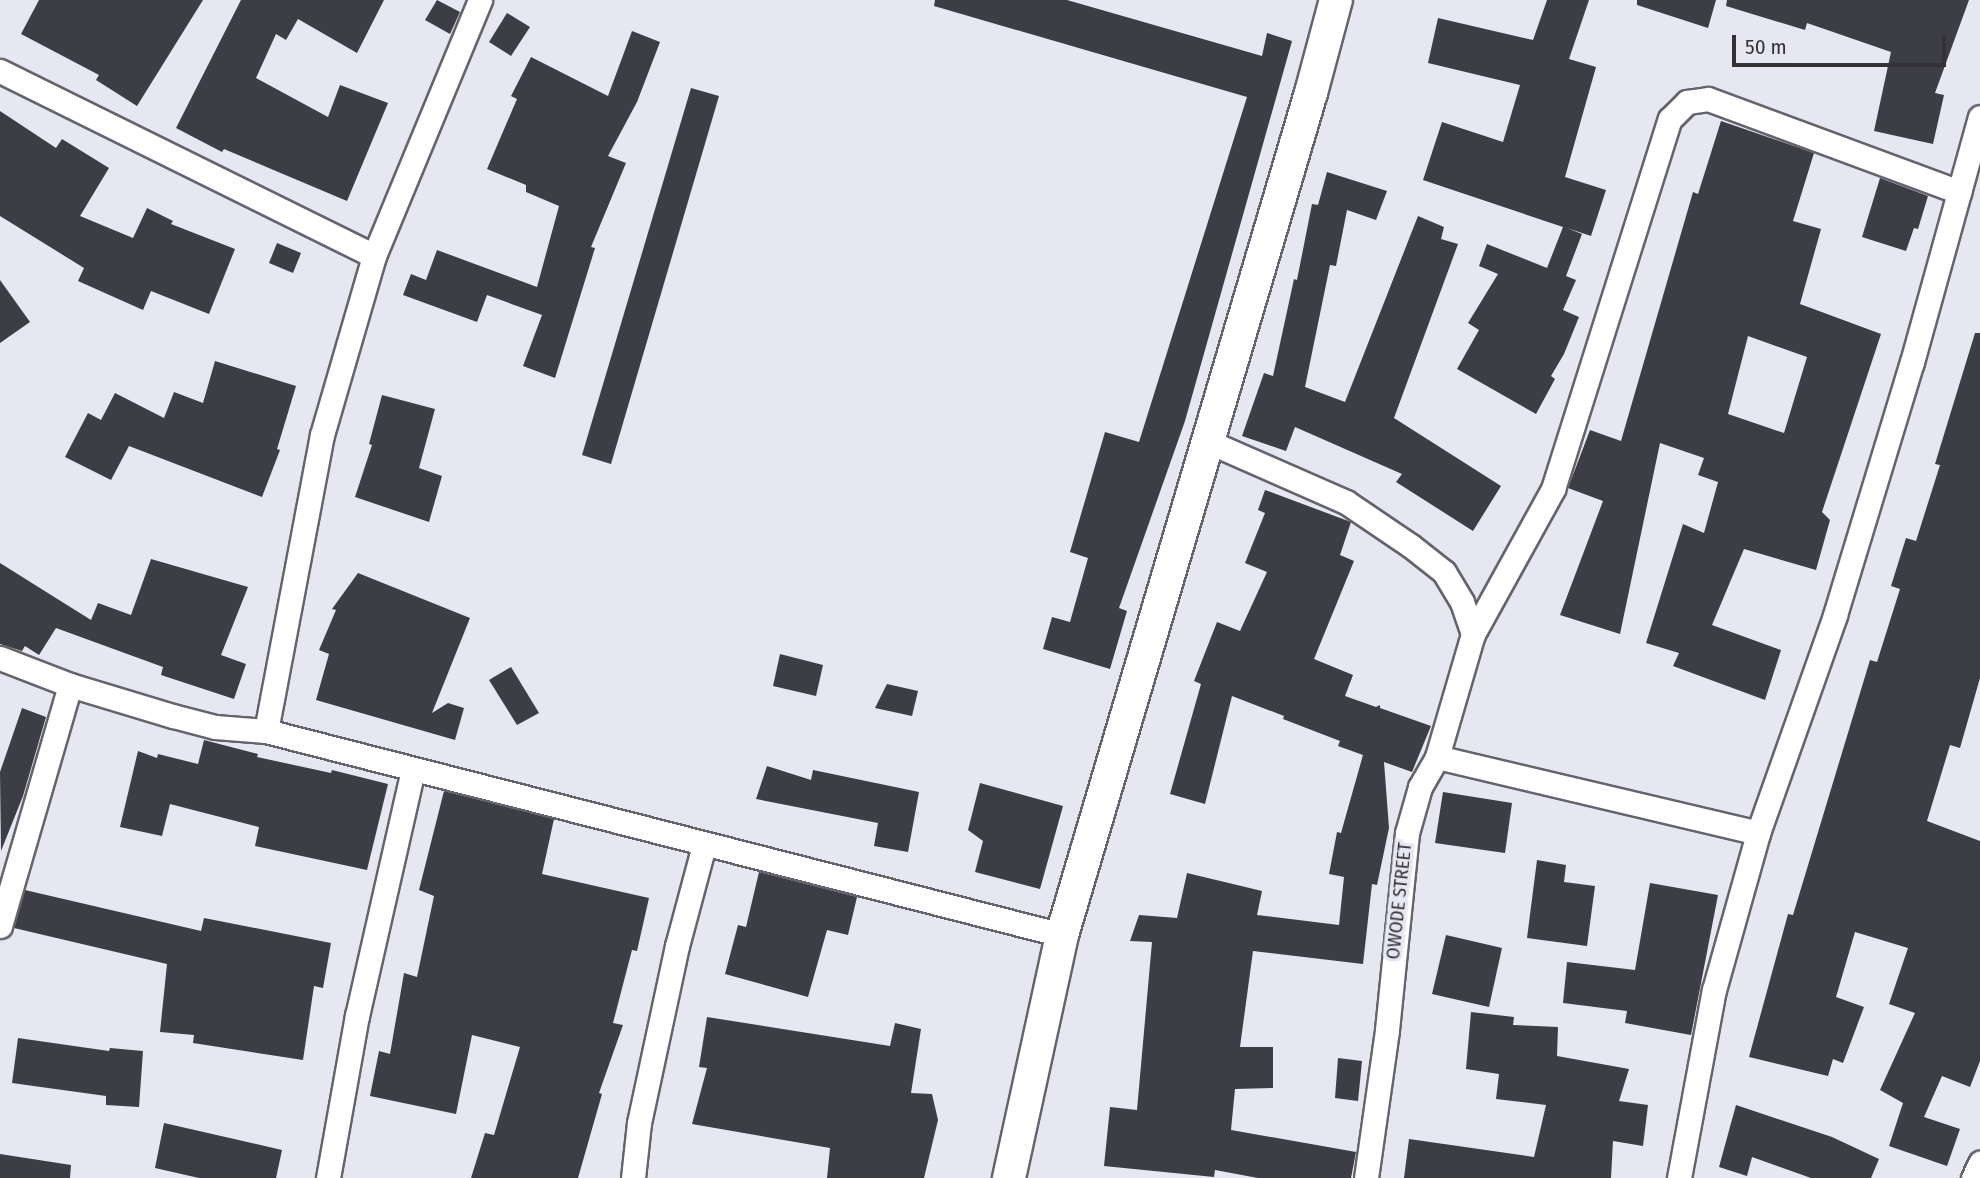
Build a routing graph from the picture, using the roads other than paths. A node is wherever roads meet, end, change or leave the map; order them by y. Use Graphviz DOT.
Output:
graph roads {
  1 [pos="480,0"];
  2 [pos="1336,0"];
  3 [pos="0,71"];
  4 [pos="1980,117"];
  5 [pos="1959,192"];
  6 [pos="374,256"];
  7 [pos="1207,440"];
  8 [pos="1473,634"];
  9 [pos="0,659"];
  10 [pos="70,685"];
  11 [pos="266,731"];
  12 [pos="1437,757"];
  13 [pos="412,770"];
  14 [pos="1758,833"];
  15 [pos="704,845"];
  16 [pos="0,926"];
  17 [pos="1062,935"];
  18 [pos="1980,1163"];
  19 [pos="328,1178"];
  20 [pos="634,1178"];
  21 [pos="1009,1178"];
  22 [pos="1366,1178"];
  23 [pos="1679,1178"];
  24 [pos="1973,1178"];
  1 -- 6 [label="street"];
  2 -- 7 [label="main road"];
  3 -- 6 [label="street"];
  4 -- 5 [label="street"];
  5 -- 8 [label="street, OWODE STREET"];
  5 -- 14 [label="street"];
  6 -- 11 [label="street"];
  7 -- 8 [label="street"];
  7 -- 17 [label="main road"];
  8 -- 12 [label="street, OWODE STREET"];
  9 -- 10 [label="street"];
  10 -- 11 [label="street"];
  10 -- 16 [label="street"];
  11 -- 13 [label="street"];
  12 -- 14 [label="street"];
  12 -- 22 [label="street, OWODE STREET"];
  13 -- 15 [label="street"];
  13 -- 19 [label="street"];
  14 -- 23 [label="street"];
  15 -- 17 [label="street"];
  15 -- 20 [label="street"];
  17 -- 21 [label="main road"];
  18 -- 24 [label="street"];
}
